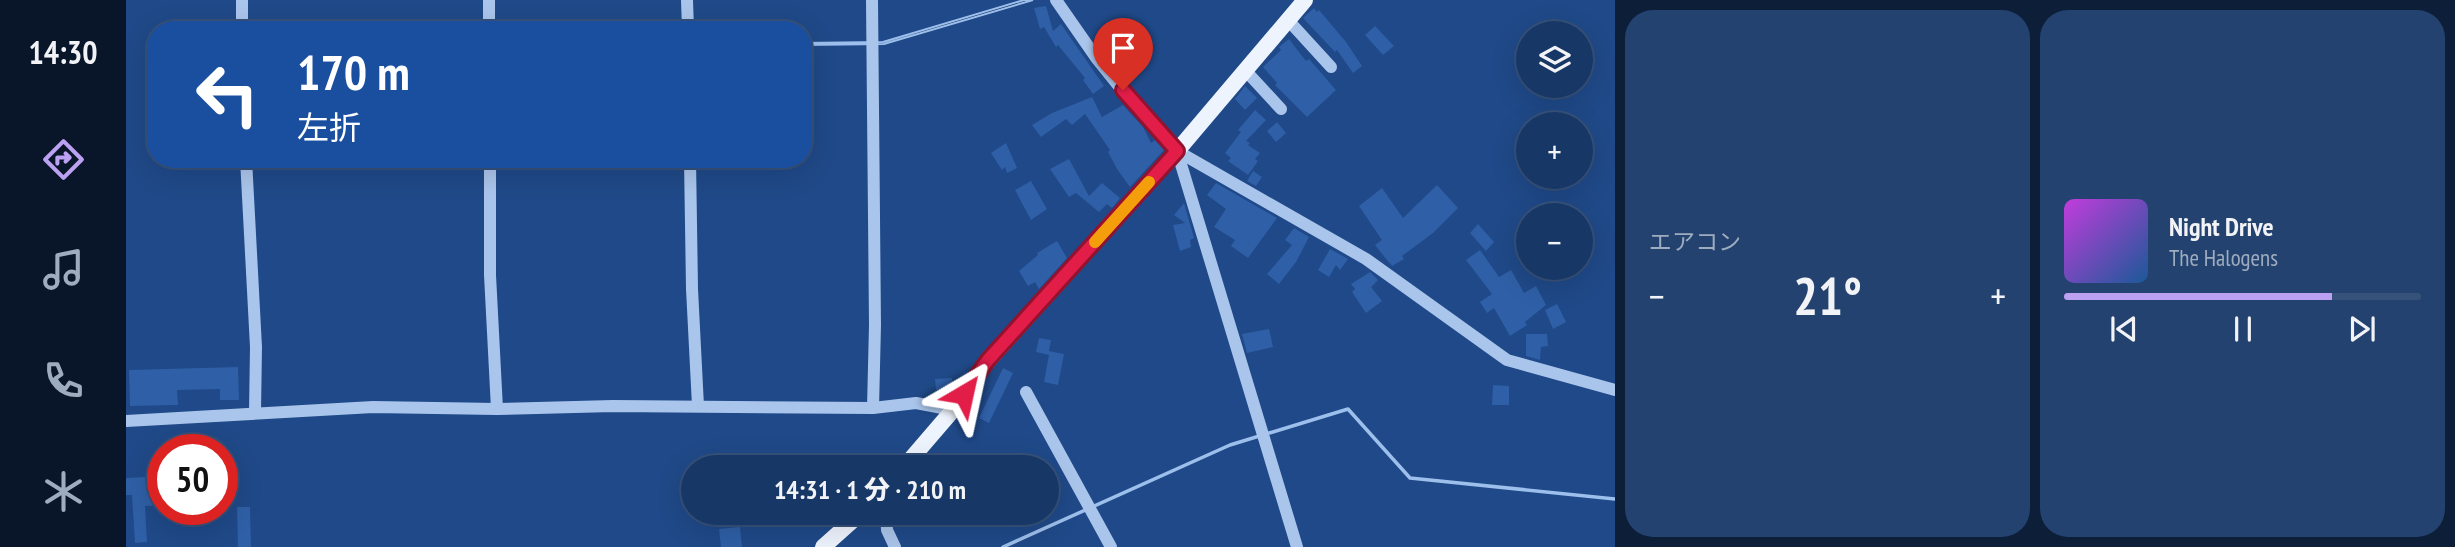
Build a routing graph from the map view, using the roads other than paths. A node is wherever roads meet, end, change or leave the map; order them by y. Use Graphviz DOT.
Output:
graph roads {
  1 [pos="242,0"];
  2 [pos="489,0"];
  3 [pos="687,0"];
  4 [pos="872,0"];
  5 [pos="1056,0"];
  6 [pos="1305,0"];
  7 [pos="1288,20"];
  8 [pos="242,21"];
  9 [pos="489,21"];
  10 [pos="688,21"];
  11 [pos="1331,67"];
  12 [pos="1245,70"];
  13 [pos="1281,109"];
  14 [pos="1177,151"];
  15 [pos="246,168"];
  16 [pos="490,168"];
  17 [pos="690,168"];
  18 [pos="1615,390"];
  19 [pos="1026,392"];
  20 [pos="698,406"];
  21 [pos="873,408"];
  22 [pos="497,409"];
  23 [pos="953,410"];
  24 [pos="255,412"];
  25 [pos="126,421"];
  26 [pos="914,455"];
  27 [pos="847,525"];
  28 [pos="887,525"];
  29 [pos="823,547"];
  30 [pos="895,547"];
  31 [pos="1111,547"];
  32 [pos="1297,547"];
  1 -- 8 [label="street"];
  2 -- 9 [label="street"];
  3 -- 10 [label="street"];
  4 -- 21 [label="street"];
  5 -- 14 [label="street"];
  6 -- 7 [label="main road"];
  7 -- 11 [label="street"];
  7 -- 12 [label="main road"];
  12 -- 13 [label="street"];
  12 -- 14 [label="main road"];
  14 -- 18 [label="street"];
  14 -- 23 [label="main road"];
  14 -- 32 [label="street"];
  15 -- 24 [label="street"];
  16 -- 22 [label="street"];
  17 -- 20 [label="street"];
  19 -- 31 [label="street"];
  20 -- 21 [label="street"];
  20 -- 22 [label="street"];
  21 -- 23 [label="street"];
  22 -- 24 [label="street"];
  23 -- 26 [label="main road"];
  24 -- 25 [label="street"];
  27 -- 29 [label="main road"];
  28 -- 30 [label="street"];
}
